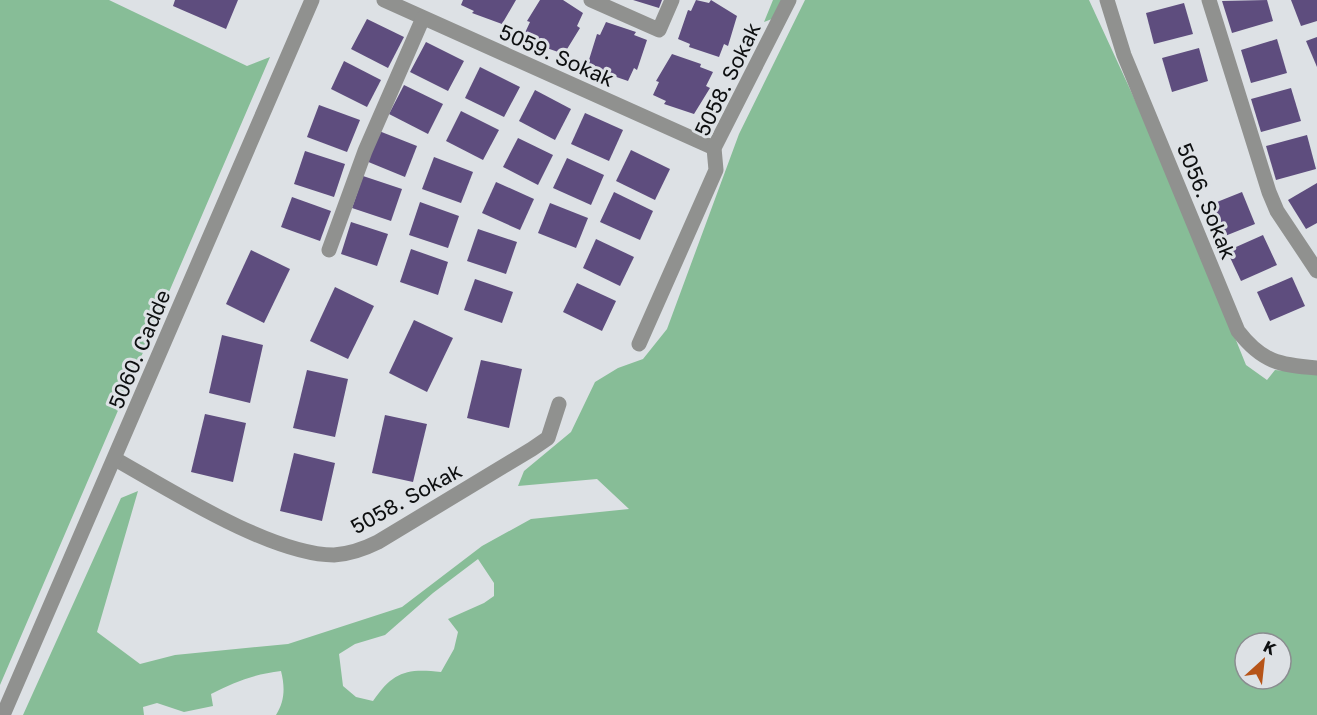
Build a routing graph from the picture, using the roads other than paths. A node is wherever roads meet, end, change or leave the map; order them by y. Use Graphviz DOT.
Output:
graph roads {
  1 [pos="312,0"];
  2 [pos="384,0"];
  3 [pos="591,0"];
  4 [pos="672,0"];
  5 [pos="789,0"];
  6 [pos="1107,0"];
  7 [pos="1209,0"];
  8 [pos="423,18"];
  9 [pos="714,148"];
  10 [pos="329,250"];
  11 [pos="1317,271"];
  12 [pos="639,344"];
  13 [pos="1317,368"];
  14 [pos="559,404"];
  15 [pos="115,459"];
  16 [pos="3,715"];
  1 -- 15 [label="street, 5060. Cadde"];
  2 -- 8 [label="street, 5059. Sokak"];
  3 -- 4 [label="street"];
  5 -- 9 [label="street, 5058. Sokak"];
  6 -- 13 [label="street, 5056. Sokak"];
  7 -- 11 [label="street"];
  8 -- 9 [label="street, 5059. Sokak"];
  8 -- 10 [label="street"];
  9 -- 12 [label="street, 5058. Sokak"];
  14 -- 15 [label="street, 5058. Sokak"];
  15 -- 16 [label="street, 5060. Cadde"];
}
